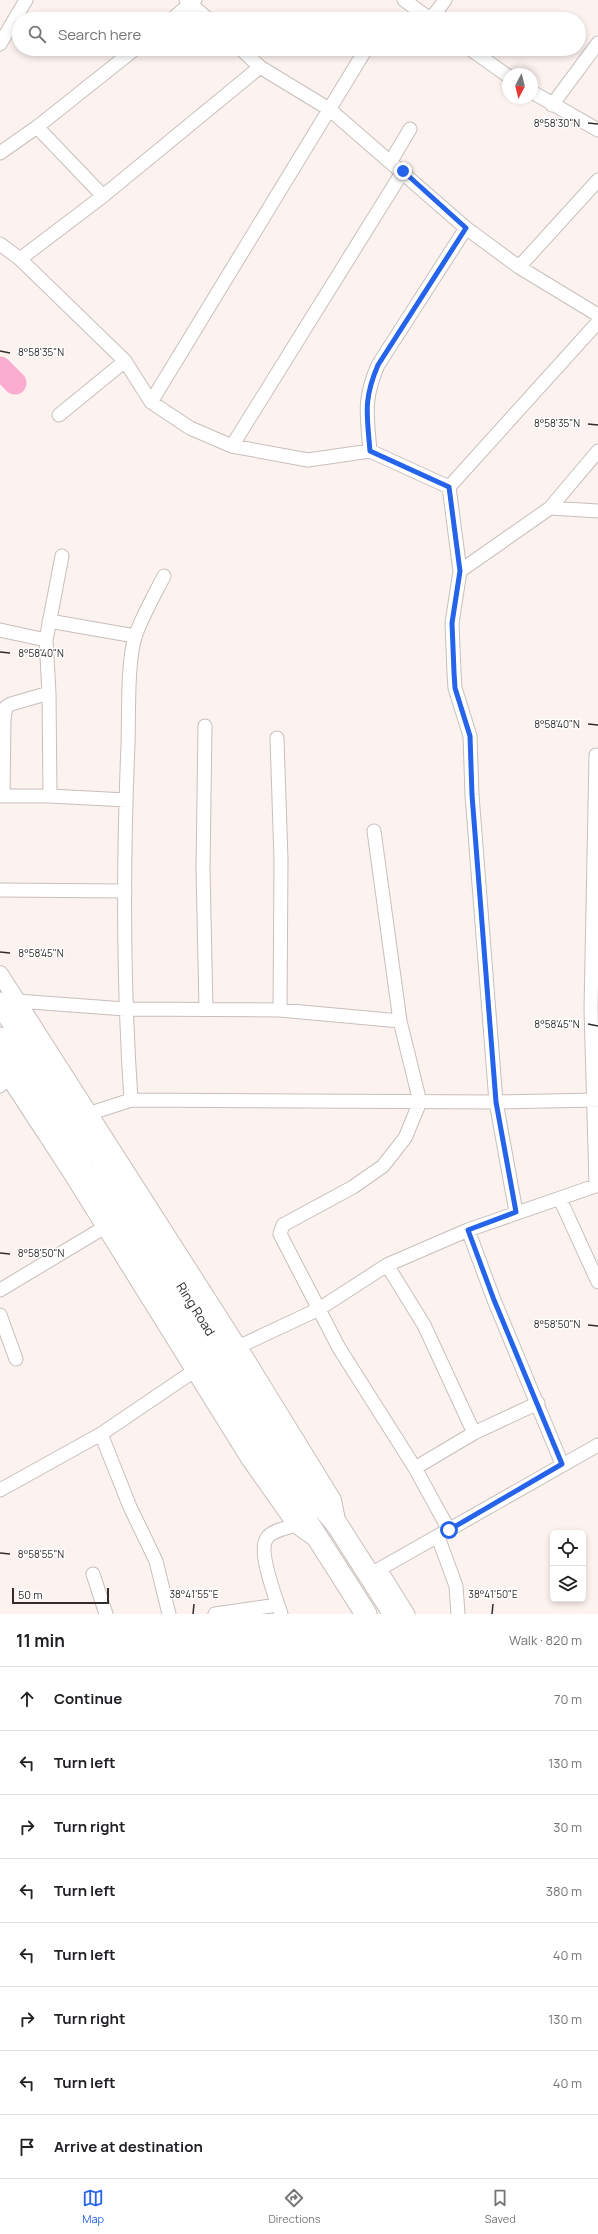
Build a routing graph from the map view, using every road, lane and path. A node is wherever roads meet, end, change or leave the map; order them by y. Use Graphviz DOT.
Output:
graph roads {
  1 [pos="26,0"];
  2 [pos="404,0"];
  3 [pos="445,0"];
  4 [pos="191,1"];
  5 [pos="18,12"];
  6 [pos="179,12"];
  7 [pos="201,12"];
  8 [pos="421,12"];
  9 [pos="436,12"];
  10 [pos="12,21"];
  11 [pos="2,36"];
  12 [pos="598,44"];
  13 [pos="126,56"];
  14 [pos="248,56"];
  15 [pos="362,56"];
  16 [pos="480,56"];
  17 [pos="260,67"];
  18 [pos="502,72"];
  19 [pos="538,96"];
  20 [pos="552,105"];
  21 [pos="329,109"];
  22 [pos="37,127"];
  23 [pos="410,129"];
  24 [pos="598,130"];
  25 [pos="0,153"];
  26 [pos="391,161"];
  27 [pos="403,171"];
  28 [pos="598,180"];
  29 [pos="103,196"];
  30 [pos="466,228"];
  31 [pos="0,244"];
  32 [pos="20,259"];
  33 [pos="519,267"];
  34 [pos="598,315"];
  35 [pos="598,322"];
  36 [pos="125,361"];
  37 [pos="151,402"];
  38 [pos="59,415"];
  39 [pos="232,446"];
  40 [pos="370,451"];
  41 [pos="598,451"];
  42 [pos="449,487"];
  43 [pos="550,508"];
  44 [pos="598,511"];
  45 [pos="62,556"];
  46 [pos="460,571"];
  47 [pos="164,576"];
  48 [pos="49,621"];
  49 [pos="0,630"];
  50 [pos="136,636"];
  51 [pos="46,640"];
  52 [pos="49,693"];
  53 [pos="2,719"];
  54 [pos="205,726"];
  55 [pos="277,738"];
  56 [pos="596,755"];
  57 [pos="2,796"];
  58 [pos="50,796"];
  59 [pos="126,800"];
  60 [pos="374,831"];
  61 [pos="0,890"];
  62 [pos="125,891"];
  63 [pos="0,974"];
  64 [pos="9,1002"];
  65 [pos="125,1009"];
  66 [pos="206,1009"];
  67 [pos="594,1009"];
  68 [pos="280,1010"];
  69 [pos="400,1021"];
  70 [pos="0,1038"];
  71 [pos="0,1064"];
  72 [pos="5,1082"];
  73 [pos="131,1100"];
  74 [pos="596,1100"];
  75 [pos="420,1102"];
  76 [pos="496,1102"];
  77 [pos="88,1114"];
  78 [pos="597,1185"];
  79 [pos="560,1199"];
  80 [pos="516,1212"];
  81 [pos="105,1227"];
  82 [pos="468,1230"];
  83 [pos="387,1265"];
  84 [pos="598,1282"];
  85 [pos="0,1290"];
  86 [pos="319,1309"];
  87 [pos="0,1315"];
  88 [pos="238,1347"];
  89 [pos="16,1359"];
  90 [pos="194,1371"];
  91 [pos="538,1403"];
  92 [pos="474,1433"];
  93 [pos="100,1434"];
  94 [pos="598,1445"];
  95 [pos="562,1464"];
  96 [pos="415,1468"];
  97 [pos="0,1490"];
  98 [pos="296,1525"];
  99 [pos="338,1526"];
  100 [pos="444,1534"];
  101 [pos="322,1544"];
  102 [pos="374,1572"];
  103 [pos="93,1574"];
  104 [pos="280,1610"];
  105 [pos="106,1614"];
  106 [pos="169,1614"];
  107 [pos="215,1614"];
  108 [pos="366,1614"];
  109 [pos="394,1614"];
  110 [pos="408,1614"];
  111 [pos="458,1614"];
  1 -- 5 [label="street"];
  2 -- 8 [label="street"];
  3 -- 9 [label="street"];
  4 -- 6 [label="street"];
  4 -- 7 [label="street"];
  10 -- 11 [label="street"];
  12 -- 20 [label="street"];
  13 -- 22 [label="street"];
  14 -- 17 [label="street"];
  15 -- 21 [label="street"];
  16 -- 18 [label="street"];
  17 -- 21 [label="street"];
  17 -- 29 [label="street"];
  19 -- 20 [label="street"];
  20 -- 24 [label="street"];
  21 -- 26 [label="street"];
  21 -- 37 [label="street"];
  22 -- 25 [label="street"];
  22 -- 29 [label="street"];
  23 -- 26 [label="street"];
  26 -- 27 [label="street"];
  27 -- 30 [label="street"];
  27 -- 39 [label="street"];
  28 -- 33 [label="street"];
  29 -- 32 [label="street"];
  30 -- 33 [label="street"];
  30 -- 40 [label="street"];
  31 -- 32 [label="street"];
  32 -- 36 [label="street"];
  33 -- 34 [label="street"];
  35 -- 42 [label="street"];
  36 -- 37 [label="street"];
  36 -- 38 [label="street"];
  37 -- 39 [label="street"];
  39 -- 40 [label="street"];
  40 -- 42 [label="street"];
  41 -- 43 [label="street"];
  42 -- 46 [label="street"];
  43 -- 44 [label="street"];
  43 -- 46 [label="street"];
  45 -- 48 [label="street"];
  46 -- 76 [label="street"];
  47 -- 50 [label="street"];
  48 -- 50 [label="street"];
  48 -- 51 [label="street"];
  49 -- 51 [label="street"];
  50 -- 59 [label="street"];
  51 -- 52 [label="street"];
  52 -- 53 [label="street"];
  52 -- 58 [label="street"];
  53 -- 57 [label="street"];
  54 -- 66 [label="street"];
  55 -- 68 [label="street"];
  56 -- 67 [label="street"];
  57 -- 58 [label="street"];
  58 -- 59 [label="street"];
  59 -- 62 [label="street"];
  60 -- 69 [label="street"];
  61 -- 62 [label="street"];
  62 -- 65 [label="street"];
  63 -- 64 [label="street"];
  64 -- 65 [label="street"];
  64 -- 77 [label="street"];
  64 -- 99 [label="highway, Ring Road"];
  65 -- 66 [label="street"];
  65 -- 73 [label="street"];
  66 -- 68 [label="street"];
  67 -- 74 [label="street"];
  68 -- 69 [label="street"];
  69 -- 75 [label="street"];
  70 -- 101 [label="highway, Ring Road"];
  71 -- 72 [label="street"];
  72 -- 81 [label="street"];
  73 -- 75 [label="street"];
  73 -- 77 [label="street"];
  74 -- 76 [label="street"];
  74 -- 78 [label="street"];
  75 -- 76 [label="street"];
  75 -- 86 [label="street"];
  76 -- 80 [label="street"];
  77 -- 88 [label="street"];
  78 -- 79 [label="street"];
  79 -- 80 [label="street"];
  79 -- 84 [label="street"];
  80 -- 82 [label="street"];
  81 -- 85 [label="street"];
  81 -- 90 [label="street"];
  82 -- 83 [label="street"];
  82 -- 91 [label="street"];
  83 -- 86 [label="street"];
  83 -- 92 [label="street"];
  86 -- 88 [label="street"];
  86 -- 96 [label="street"];
  87 -- 89 [label="street"];
  88 -- 99 [label="street"];
  90 -- 93 [label="street"];
  90 -- 98 [label="street"];
  91 -- 92 [label="street"];
  91 -- 95 [label="street"];
  92 -- 96 [label="street"];
  93 -- 97 [label="street"];
  93 -- 106 [label="street"];
  94 -- 95 [label="street"];
  95 -- 100 [label="street"];
  96 -- 100 [label="street"];
  98 -- 101 [label="street"];
  98 -- 104 [label="street"];
  99 -- 102 [label="highway, Ring Road"];
  100 -- 102 [label="street"];
  100 -- 111 [label="street"];
  101 -- 108 [label="highway, Ring Road"];
  102 -- 109 [label="highway, Ring Road"];
  102 -- 110 [label="street"];
  103 -- 105 [label="street"];
  104 -- 107 [label="street"];
}
